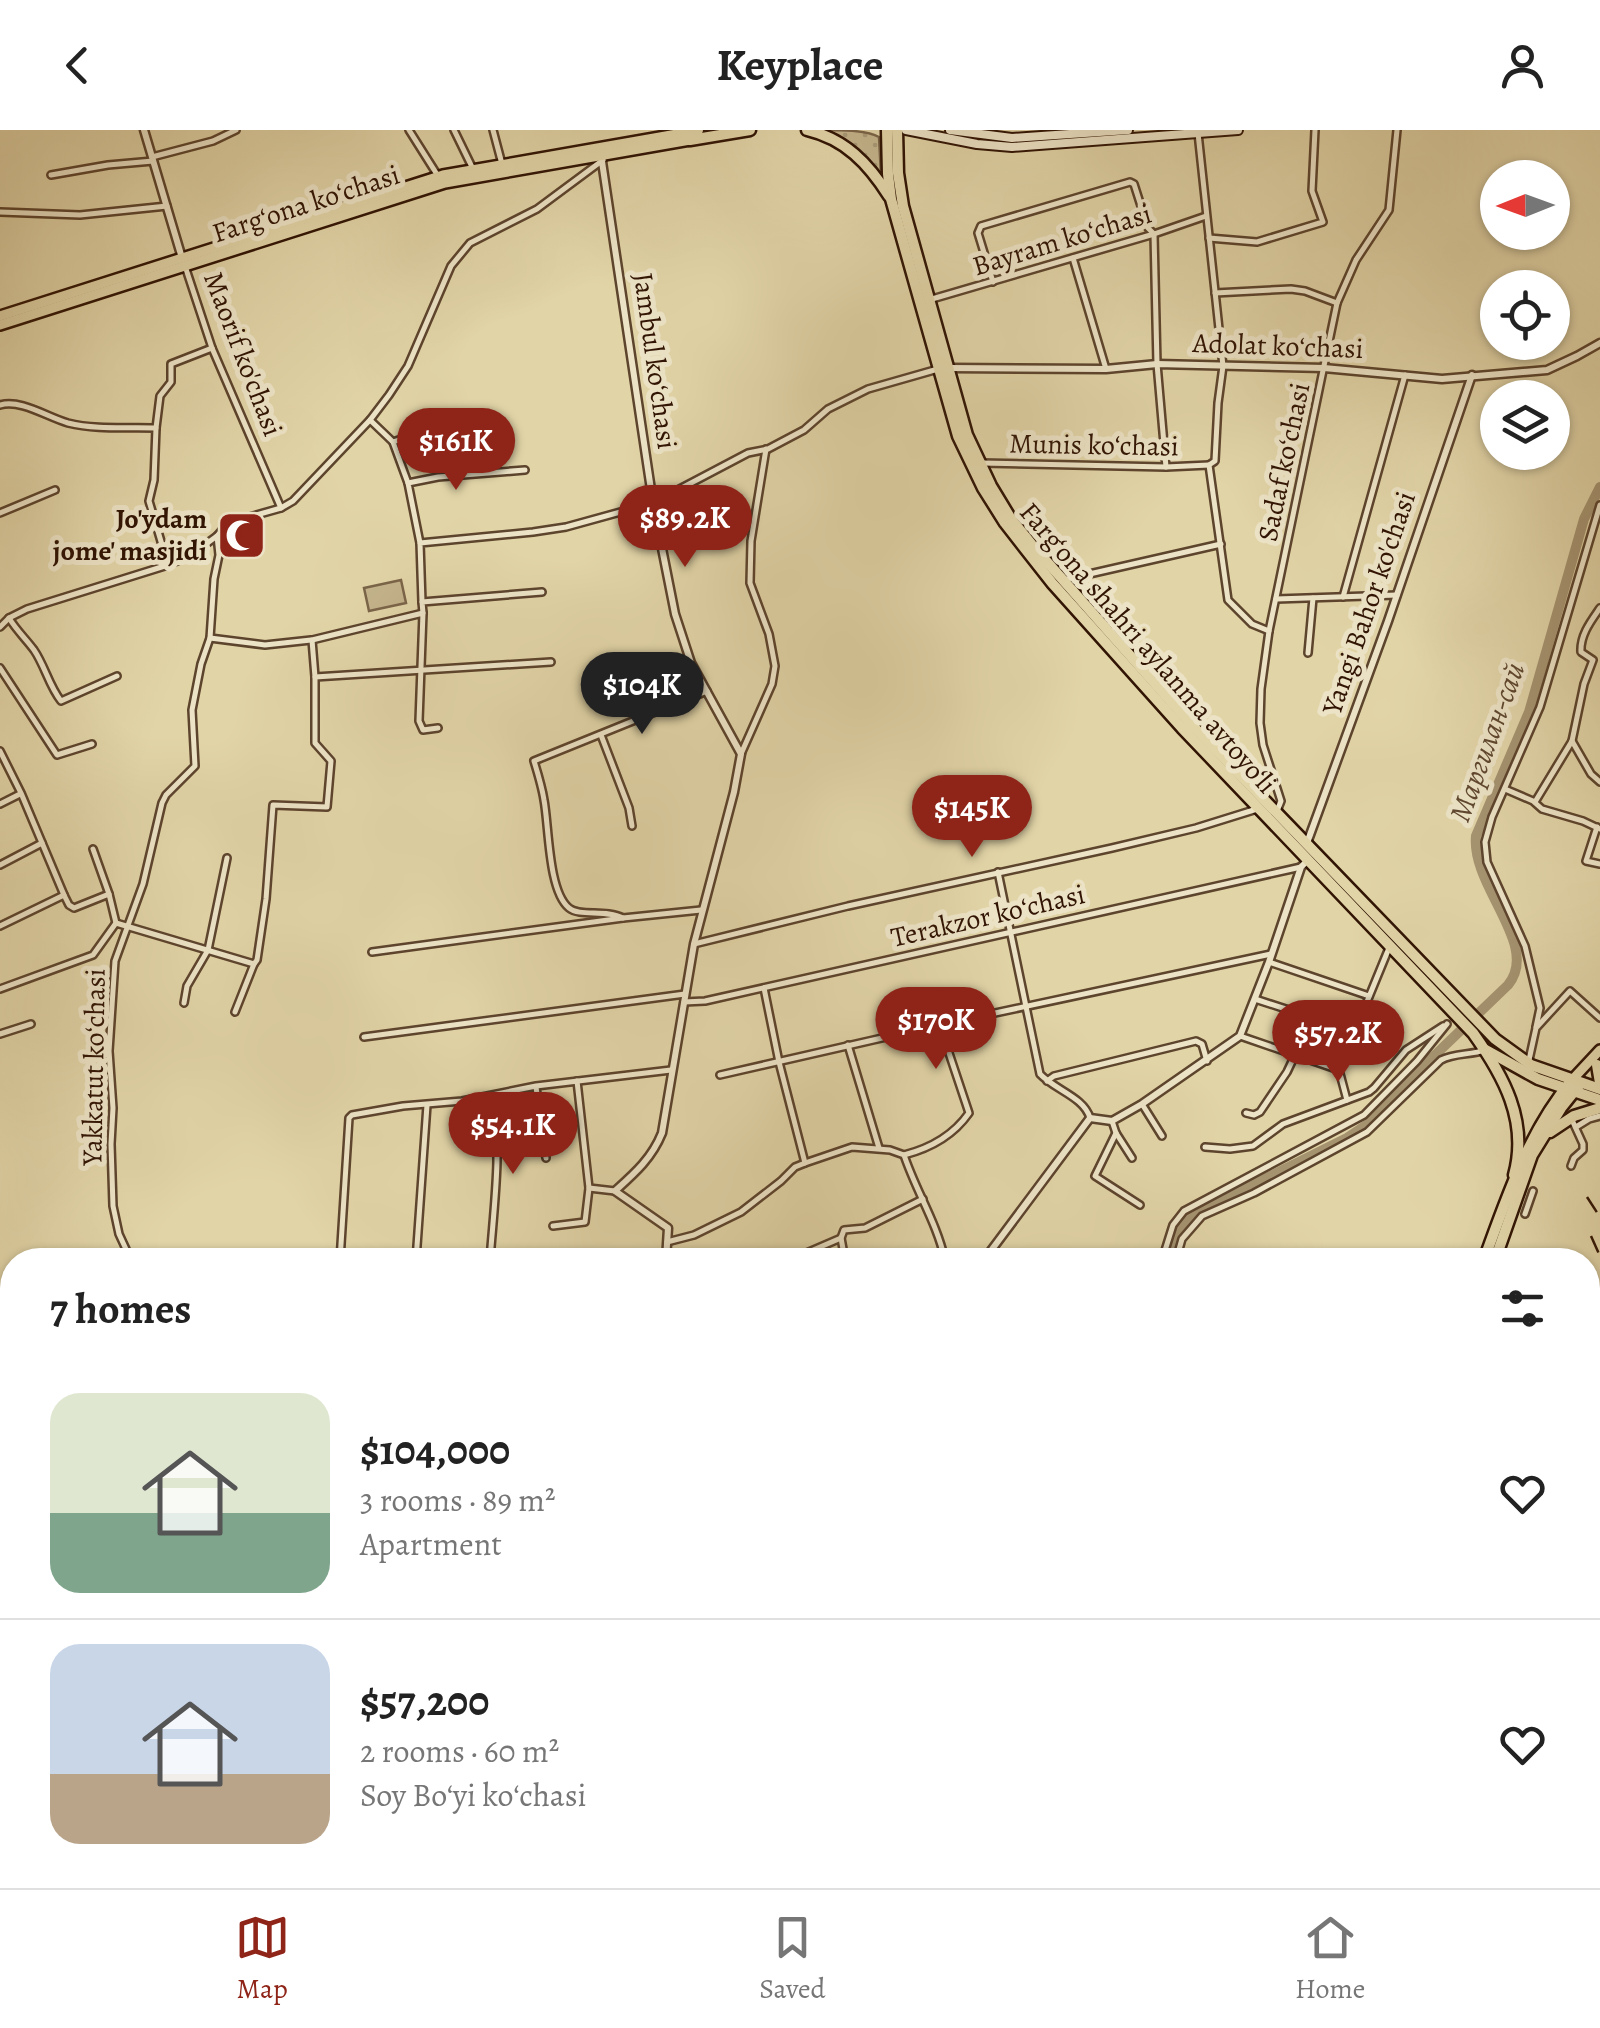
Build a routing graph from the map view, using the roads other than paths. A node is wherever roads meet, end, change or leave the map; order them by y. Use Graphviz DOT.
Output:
graph roads {
  1 [pos="144,130"];
  2 [pos="236,130"];
  3 [pos="409,130"];
  4 [pos="454,130"];
  5 [pos="493,130"];
  6 [pos="750,130"];
  7 [pos="807,130"];
  8 [pos="887,130"];
  9 [pos="896,130"];
  10 [pos="906,130"];
  11 [pos="950,130"];
  12 [pos="1128,130"];
  13 [pos="1238,130"];
  14 [pos="1315,130"];
  15 [pos="1397,130"];
  16 [pos="981,133"];
  17 [pos="1198,133"];
  18 [pos="692,134"];
  19 [pos="602,158"];
  20 [pos="153,159"];
  21 [pos="502,164"];
  22 [pos="473,168"];
  23 [pos="51,175"];
  24 [pos="438,176"];
  25 [pos="891,199"];
  26 [pos="167,206"];
  27 [pos="0,212"];
  28 [pos="1206,216"];
  29 [pos="1154,234"];
  30 [pos="1209,238"];
  31 [pos="1073,258"];
  32 [pos="183,262"];
  33 [pos="993,282"];
  34 [pos="1215,293"];
  35 [pos="929,300"];
  36 [pos="1337,303"];
  37 [pos="0,316"];
  38 [pos="0,325"];
  39 [pos="1600,342"];
  40 [pos="212,348"];
  41 [pos="1157,364"];
  42 [pos="1223,366"];
  43 [pos="943,368"];
  44 [pos="1324,368"];
  45 [pos="1106,369"];
  46 [pos="1405,375"];
  47 [pos="1472,376"];
  48 [pos="0,405"];
  49 [pos="370,420"];
  50 [pos="156,428"];
  51 [pos="487,435"];
  52 [pos="393,442"];
  53 [pos="766,449"];
  54 [pos="979,463"];
  55 [pos="1209,465"];
  56 [pos="1166,468"];
  57 [pos="526,470"];
  58 [pos="408,483"];
  59 [pos="55,490"];
  60 [pos="653,503"];
  61 [pos="1600,504"];
  62 [pos="281,508"];
  63 [pos="0,513"];
  64 [pos="217,536"];
  65 [pos="420,543"];
  66 [pos="1221,544"];
  67 [pos="168,565"];
  68 [pos="1063,580"];
  69 [pos="542,592"];
  70 [pos="1397,595"];
  71 [pos="1344,597"];
  72 [pos="1313,598"];
  73 [pos="1276,599"];
  74 [pos="422,602"];
  75 [pos="1600,608"];
  76 [pos="423,613"];
  77 [pos="1597,617"];
  78 [pos="9,618"];
  79 [pos="0,626"];
  80 [pos="1269,631"];
  81 [pos="210,638"];
  82 [pos="312,640"];
  83 [pos="1308,653"];
  84 [pos="551,662"];
  85 [pos="1597,663"];
  86 [pos="1131,664"];
  87 [pos="0,668"];
  88 [pos="420,670"];
  89 [pos="117,676"];
  90 [pos="315,677"];
  91 [pos="707,691"];
  92 [pos="438,728"];
  93 [pos="601,735"];
  94 [pos="1572,741"];
  95 [pos="92,744"];
  96 [pos="0,751"];
  97 [pos="742,754"];
  98 [pos="1600,782"];
  99 [pos="1505,789"];
  100 [pos="21,793"];
  101 [pos="1535,802"];
  102 [pos="0,804"];
  103 [pos="1260,808"];
  104 [pos="1276,812"];
  105 [pos="632,826"];
  106 [pos="1599,828"];
  107 [pos="42,844"];
  108 [pos="1306,844"];
  109 [pos="93,849"];
  110 [pos="228,858"];
  111 [pos="1304,864"];
  112 [pos="1600,864"];
  113 [pos="0,865"];
  114 [pos="998,872"];
  115 [pos="109,894"];
  116 [pos="64,895"];
  117 [pos="702,910"];
  118 [pos="623,918"];
  119 [pos="116,922"];
  120 [pos="0,926"];
  121 [pos="126,926"];
  122 [pos="1010,931"];
  123 [pos="694,944"];
  124 [pos="1390,944"];
  125 [pos="208,950"];
  126 [pos="372,952"];
  127 [pos="1270,958"];
  128 [pos="254,964"];
  129 [pos="764,988"];
  130 [pos="0,989"];
  131 [pos="1369,996"];
  132 [pos="684,998"];
  133 [pos="1254,999"];
  134 [pos="184,1003"];
  135 [pos="1025,1006"];
  136 [pos="235,1012"];
  137 [pos="1292,1012"];
  138 [pos="1463,1014"];
  139 [pos="1600,1018"];
  140 [pos="1320,1019"];
  141 [pos="32,1024"];
  142 [pos="1447,1024"];
  143 [pos="940,1025"];
  144 [pos="1536,1027"];
  145 [pos="1478,1030"];
  146 [pos="1355,1032"];
  147 [pos="0,1034"];
  148 [pos="1240,1036"];
  149 [pos="364,1037"];
  150 [pos="848,1045"];
  151 [pos="1485,1050"];
  152 [pos="1600,1050"];
  153 [pos="1295,1055"];
  154 [pos="1206,1060"];
  155 [pos="779,1062"];
  156 [pos="1528,1063"];
  157 [pos="1599,1064"];
  158 [pos="671,1070"];
  159 [pos="1339,1070"];
  160 [pos="720,1075"];
  161 [pos="577,1081"];
  162 [pos="1047,1081"];
  163 [pos="536,1086"];
  164 [pos="1573,1086"];
  165 [pos="1600,1086"];
  166 [pos="492,1096"];
  167 [pos="1347,1100"];
  168 [pos="1600,1100"];
  169 [pos="1142,1104"];
  170 [pos="427,1105"];
  171 [pos="1600,1108"];
  172 [pos="1246,1113"];
  173 [pos="1600,1116"];
  174 [pos="1090,1118"];
  175 [pos="1112,1121"];
  176 [pos="1573,1122"];
  177 [pos="1116,1133"];
  178 [pos="1162,1136"];
  179 [pos="1538,1143"];
  180 [pos="1206,1147"];
  181 [pos="880,1149"];
  182 [pos="904,1156"];
  183 [pos="546,1158"];
  184 [pos="1132,1158"];
  185 [pos="804,1163"];
  186 [pos="1571,1166"];
  187 [pos="1514,1175"];
  188 [pos="589,1188"];
  189 [pos="616,1191"];
  190 [pos="1532,1191"];
  191 [pos="924,1199"];
  192 [pos="1140,1205"];
  193 [pos="1512,1210"];
  194 [pos="554,1226"];
  195 [pos="841,1238"];
  196 [pos="666,1242"];
  197 [pos="125,1248"];
  198 [pos="341,1248"];
  199 [pos="417,1248"];
  200 [pos="491,1248"];
  201 [pos="666,1248"];
  202 [pos="818,1248"];
  203 [pos="843,1248"];
  204 [pos="942,1248"];
  205 [pos="993,1248"];
  206 [pos="1166,1248"];
  207 [pos="1179,1248"];
  208 [pos="1488,1248"];
  209 [pos="1499,1248"];
  1 -- 20 [label="street, Maorif ko'chasi"];
  2 -- 20 [label="street"];
  3 -- 24 [label="street"];
  4 -- 22 [label="street"];
  5 -- 21 [label="street"];
  6 -- 18 [label="highway, Fargʻona koʻchasi"];
  7 -- 25 [label="highway"];
  8 -- 25 [label="highway, Farg‘ona shahri aylanma avtoyo‘li"];
  9 -- 35 [label="highway, Farg‘ona shahri aylanma avtoyo‘li"];
  10 -- 17 [label="main road"];
  11 -- 16 [label="main road"];
  12 -- 16 [label="main road"];
  13 -- 17 [label="main road"];
  14 -- 30 [label="street"];
  15 -- 36 [label="street, Sadaf koʻchasi"];
  17 -- 28 [label="street"];
  18 -- 19 [label="main road, Fargʻona koʻchasi"];
  18 -- 21 [label="main road, Fargʻona koʻchasi"];
  19 -- 32 [label="main road, Fargʻona koʻchasi"];
  19 -- 49 [label="street"];
  19 -- 60 [label="street, Jambul koʻchasi"];
  20 -- 23 [label="street"];
  20 -- 26 [label="street, Maorif ko'chasi"];
  21 -- 22 [label="main road, Fargʻona koʻchasi"];
  22 -- 24 [label="main road, Fargʻona koʻchasi"];
  24 -- 32 [label="main road, Fargʻona koʻchasi"];
  25 -- 43 [label="highway, Farg‘ona shahri aylanma avtoyo‘li"];
  26 -- 27 [label="street"];
  26 -- 32 [label="street, Maorif ko'chasi"];
  28 -- 29 [label="street, Bayram koʻchasi"];
  28 -- 30 [label="street"];
  29 -- 31 [label="street, Bayram koʻchasi"];
  29 -- 33 [label="street"];
  29 -- 41 [label="street"];
  30 -- 34 [label="street"];
  31 -- 33 [label="street, Bayram koʻchasi"];
  31 -- 45 [label="street"];
  32 -- 37 [label="main road, Fargʻona koʻchasi"];
  32 -- 38 [label="main road, Fargʻona koʻchasi"];
  32 -- 40 [label="street, Maorif ko'chasi"];
  33 -- 35 [label="street, Bayram koʻchasi"];
  34 -- 36 [label="street"];
  34 -- 42 [label="street"];
  35 -- 43 [label="highway, Farg‘ona shahri aylanma avtoyo‘li"];
  36 -- 44 [label="street, Sadaf koʻchasi"];
  39 -- 47 [label="street, Adolat koʻchasi"];
  40 -- 50 [label="street"];
  40 -- 62 [label="street, Maorif ko'chasi"];
  41 -- 42 [label="street, Adolat koʻchasi"];
  41 -- 45 [label="street, Adolat koʻchasi"];
  41 -- 56 [label="street"];
  42 -- 44 [label="street, Adolat koʻchasi"];
  42 -- 55 [label="street"];
  43 -- 45 [label="street, Adolat koʻchasi"];
  43 -- 53 [label="street"];
  43 -- 54 [label="highway, Farg‘ona shahri aylanma avtoyo‘li"];
  43 -- 86 [label="highway, Farg‘ona shahri aylanma avtoyo‘li"];
  44 -- 46 [label="street, Adolat koʻchasi"];
  44 -- 73 [label="street, Sadaf koʻchasi"];
  46 -- 47 [label="street, Adolat koʻchasi"];
  46 -- 71 [label="street"];
  47 -- 70 [label="street, Yangi Bahor ko'chasi"];
  48 -- 50 [label="street"];
  49 -- 52 [label="street"];
  49 -- 62 [label="street"];
  50 -- 67 [label="street"];
  51 -- 52 [label="street"];
  52 -- 58 [label="street"];
  53 -- 60 [label="street"];
  53 -- 97 [label="street"];
  54 -- 56 [label="street, Munis koʻchasi"];
  54 -- 68 [label="highway, Farg‘ona shahri aylanma avtoyo‘li"];
  55 -- 56 [label="street, Munis koʻchasi"];
  55 -- 66 [label="street"];
  57 -- 58 [label="street"];
  58 -- 65 [label="street"];
  59 -- 63 [label="street"];
  60 -- 65 [label="street"];
  60 -- 91 [label="street, Jambul koʻchasi"];
  61 -- 99 [label="street"];
  62 -- 64 [label="street"];
  64 -- 67 [label="street"];
  64 -- 81 [label="street, Yakkatut koʻchasi"];
  65 -- 74 [label="street"];
  66 -- 68 [label="street"];
  66 -- 80 [label="street"];
  67 -- 78 [label="street"];
  68 -- 86 [label="highway, Farg‘ona shahri aylanma avtoyo‘li"];
  69 -- 74 [label="street"];
  70 -- 71 [label="street"];
  70 -- 108 [label="street, Yangi Bahor ko'chasi"];
  71 -- 72 [label="street"];
  72 -- 73 [label="street"];
  72 -- 83 [label="street"];
  73 -- 80 [label="street, Sadaf koʻchasi"];
  74 -- 76 [label="street"];
  75 -- 77 [label="street"];
  76 -- 82 [label="street"];
  76 -- 88 [label="street"];
  77 -- 85 [label="street"];
  78 -- 79 [label="street"];
  78 -- 89 [label="street"];
  80 -- 104 [label="street, Sadaf koʻchasi"];
  81 -- 82 [label="street"];
  81 -- 121 [label="street, Yakkatut koʻchasi"];
  82 -- 90 [label="street"];
  84 -- 88 [label="street"];
  85 -- 94 [label="street"];
  86 -- 103 [label="highway, Farg‘ona shahri aylanma avtoyo‘li"];
  86 -- 104 [label="highway, Farg‘ona shahri aylanma avtoyo‘li"];
  87 -- 95 [label="street"];
  88 -- 90 [label="street"];
  88 -- 92 [label="street"];
  90 -- 128 [label="street"];
  91 -- 93 [label="street"];
  91 -- 97 [label="street, Jambul koʻchasi"];
  93 -- 105 [label="street"];
  93 -- 118 [label="street"];
  94 -- 98 [label="street"];
  94 -- 101 [label="street"];
  96 -- 100 [label="street"];
  97 -- 117 [label="street"];
  99 -- 101 [label="street"];
  99 -- 144 [label="street"];
  100 -- 102 [label="street"];
  100 -- 107 [label="street"];
  101 -- 106 [label="street"];
  103 -- 111 [label="highway, Farg‘ona shahri aylanma avtoyo‘li"];
  103 -- 114 [label="street, Terakzor koʻchasi"];
  104 -- 108 [label="highway, Farg‘ona shahri aylanma avtoyo‘li"];
  106 -- 112 [label="street"];
  107 -- 113 [label="street"];
  107 -- 116 [label="street"];
  108 -- 138 [label="highway, Farg‘ona shahri aylanma avtoyo‘li"];
  109 -- 115 [label="street"];
  110 -- 125 [label="street"];
  111 -- 122 [label="street, Terakzor koʻchasi"];
  111 -- 124 [label="highway, Farg‘ona shahri aylanma avtoyo‘li"];
  111 -- 127 [label="street"];
  114 -- 122 [label="street"];
  114 -- 123 [label="street, Terakzor koʻchasi"];
  115 -- 116 [label="street"];
  115 -- 119 [label="street"];
  116 -- 120 [label="street"];
  117 -- 118 [label="street"];
  117 -- 123 [label="street"];
  118 -- 126 [label="street"];
  119 -- 121 [label="street"];
  119 -- 130 [label="street"];
  121 -- 125 [label="street"];
  121 -- 197 [label="street, Yakkatut koʻchasi"];
  122 -- 129 [label="street, Terakzor koʻchasi"];
  122 -- 135 [label="street"];
  123 -- 132 [label="street"];
  124 -- 131 [label="street"];
  124 -- 138 [label="highway, Farg‘ona shahri aylanma avtoyo‘li"];
  125 -- 128 [label="street"];
  125 -- 134 [label="street"];
  127 -- 131 [label="street"];
  127 -- 133 [label="street"];
  127 -- 135 [label="street"];
  128 -- 136 [label="street"];
  129 -- 132 [label="street, Terakzor koʻchasi"];
  129 -- 155 [label="street"];
  131 -- 146 [label="street"];
  132 -- 149 [label="street, Terakzor koʻchasi"];
  132 -- 158 [label="street"];
  133 -- 137 [label="street"];
  133 -- 148 [label="street"];
  135 -- 143 [label="street"];
  135 -- 162 [label="street"];
  138 -- 142 [label="street"];
  138 -- 145 [label="highway"];
  139 -- 144 [label="street"];
  140 -- 146 [label="street"];
  141 -- 147 [label="street"];
  142 -- 167 [label="street"];
  142 -- 206 [label="street"];
  143 -- 150 [label="street"];
  143 -- 182 [label="street"];
  144 -- 156 [label="street"];
  145 -- 151 [label="highway"];
  145 -- 156 [label="highway"];
  146 -- 159 [label="street"];
  148 -- 153 [label="street"];
  148 -- 154 [label="street"];
  150 -- 155 [label="street"];
  150 -- 181 [label="street"];
  151 -- 164 [label="highway"];
  151 -- 187 [label="highway"];
  151 -- 207 [label="street"];
  152 -- 164 [label="main road"];
  153 -- 159 [label="street"];
  153 -- 172 [label="street"];
  154 -- 162 [label="street"];
  154 -- 169 [label="street"];
  155 -- 160 [label="street"];
  155 -- 185 [label="street"];
  156 -- 164 [label="highway"];
  157 -- 164 [label="main road"];
  157 -- 165 [label="highway"];
  158 -- 161 [label="street"];
  158 -- 189 [label="street"];
  159 -- 167 [label="street"];
  161 -- 163 [label="street"];
  161 -- 188 [label="street"];
  162 -- 174 [label="street"];
  163 -- 166 [label="street"];
  163 -- 183 [label="street"];
  164 -- 165 [label="highway"];
  164 -- 168 [label="highway"];
  164 -- 179 [label="highway"];
  164 -- 187 [label="highway"];
  166 -- 170 [label="street"];
  166 -- 200 [label="street"];
  167 -- 180 [label="street"];
  169 -- 175 [label="street"];
  169 -- 178 [label="street"];
  170 -- 198 [label="street"];
  170 -- 199 [label="street"];
  171 -- 176 [label="highway"];
  173 -- 176 [label="street"];
  174 -- 175 [label="street"];
  174 -- 205 [label="street"];
  175 -- 177 [label="street"];
  176 -- 179 [label="highway"];
  176 -- 186 [label="street"];
  177 -- 184 [label="street"];
  177 -- 192 [label="street"];
  179 -- 193 [label="highway"];
  181 -- 182 [label="street"];
  181 -- 185 [label="street"];
  182 -- 191 [label="street"];
  185 -- 196 [label="street"];
  187 -- 208 [label="highway"];
  188 -- 189 [label="street"];
  188 -- 194 [label="street"];
  189 -- 196 [label="street"];
  190 -- 193 [label="street"];
  191 -- 195 [label="street"];
  191 -- 204 [label="street"];
  193 -- 209 [label="highway"];
  195 -- 202 [label="street"];
  195 -- 203 [label="street"];
  196 -- 201 [label="street"];
}
